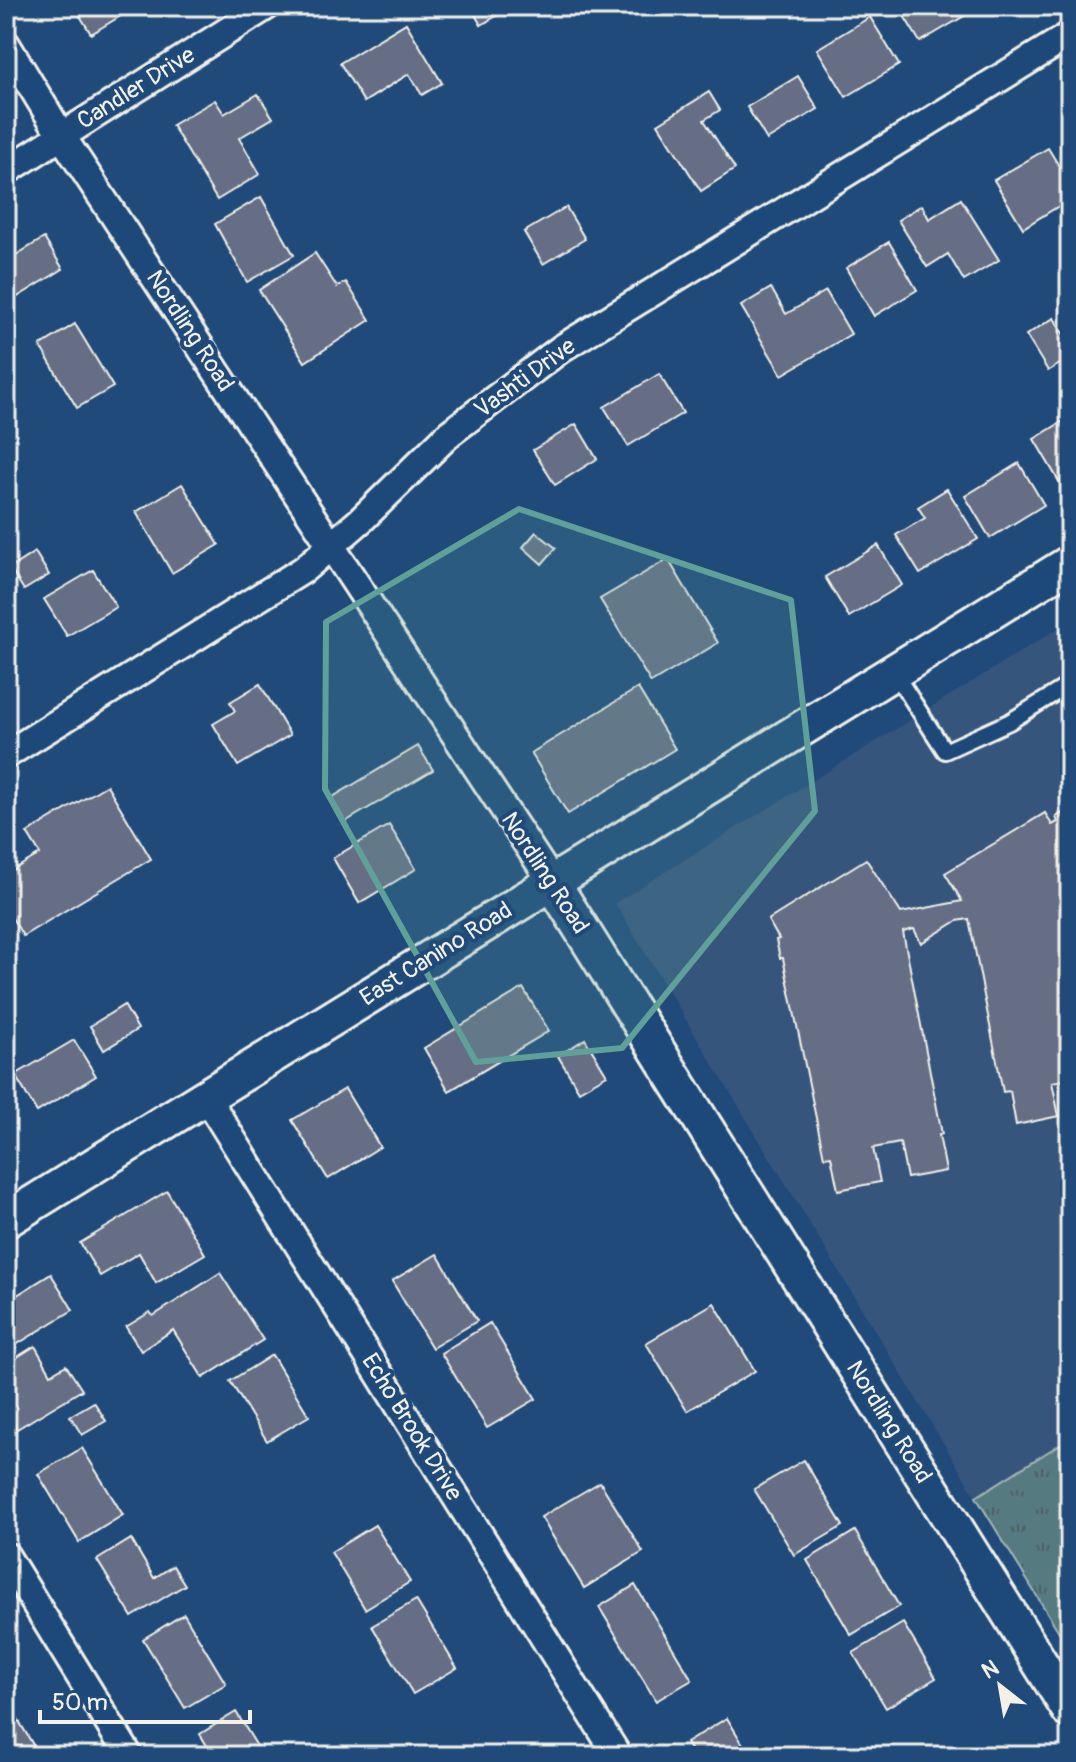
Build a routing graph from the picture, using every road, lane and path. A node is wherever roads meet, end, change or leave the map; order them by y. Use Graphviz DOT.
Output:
graph roads {
  1 [pos="267,6"];
  2 [pos="1070,35"];
  3 [pos="6,44"];
  4 [pos="61,135"];
  5 [pos="6,171"];
  6 [pos="332,545"];
  7 [pos="1070,563"];
  8 [pos="894,672"];
  9 [pos="1070,684"];
  10 [pos="6,755"];
  11 [pos="552,882"];
  12 [pos="206,1097"];
  13 [pos="6,1220"];
  14 [pos="6,1556"];
  15 [pos="1070,1711"];
  16 [pos="129,1756"];
  17 [pos="618,1756"];
  1 -- 4 [label="street, Candler Drive"];
  2 -- 6 [label="street, Vashti Drive"];
  3 -- 4 [label="street, Nordling Road"];
  4 -- 5 [label="street, Candler Drive"];
  4 -- 6 [label="street, Nordling Road"];
  6 -- 10 [label="street, Vashti Drive"];
  6 -- 11 [label="street, Nordling Road"];
  7 -- 8 [label="street, East Canino Road"];
  8 -- 9 [label="lane"];
  8 -- 11 [label="street, East Canino Road"];
  11 -- 12 [label="street, East Canino Road"];
  11 -- 15 [label="street, Nordling Road"];
  12 -- 13 [label="street, East Canino Road"];
  12 -- 17 [label="street, Echo Brook Drive"];
  14 -- 16 [label="street"];
}
